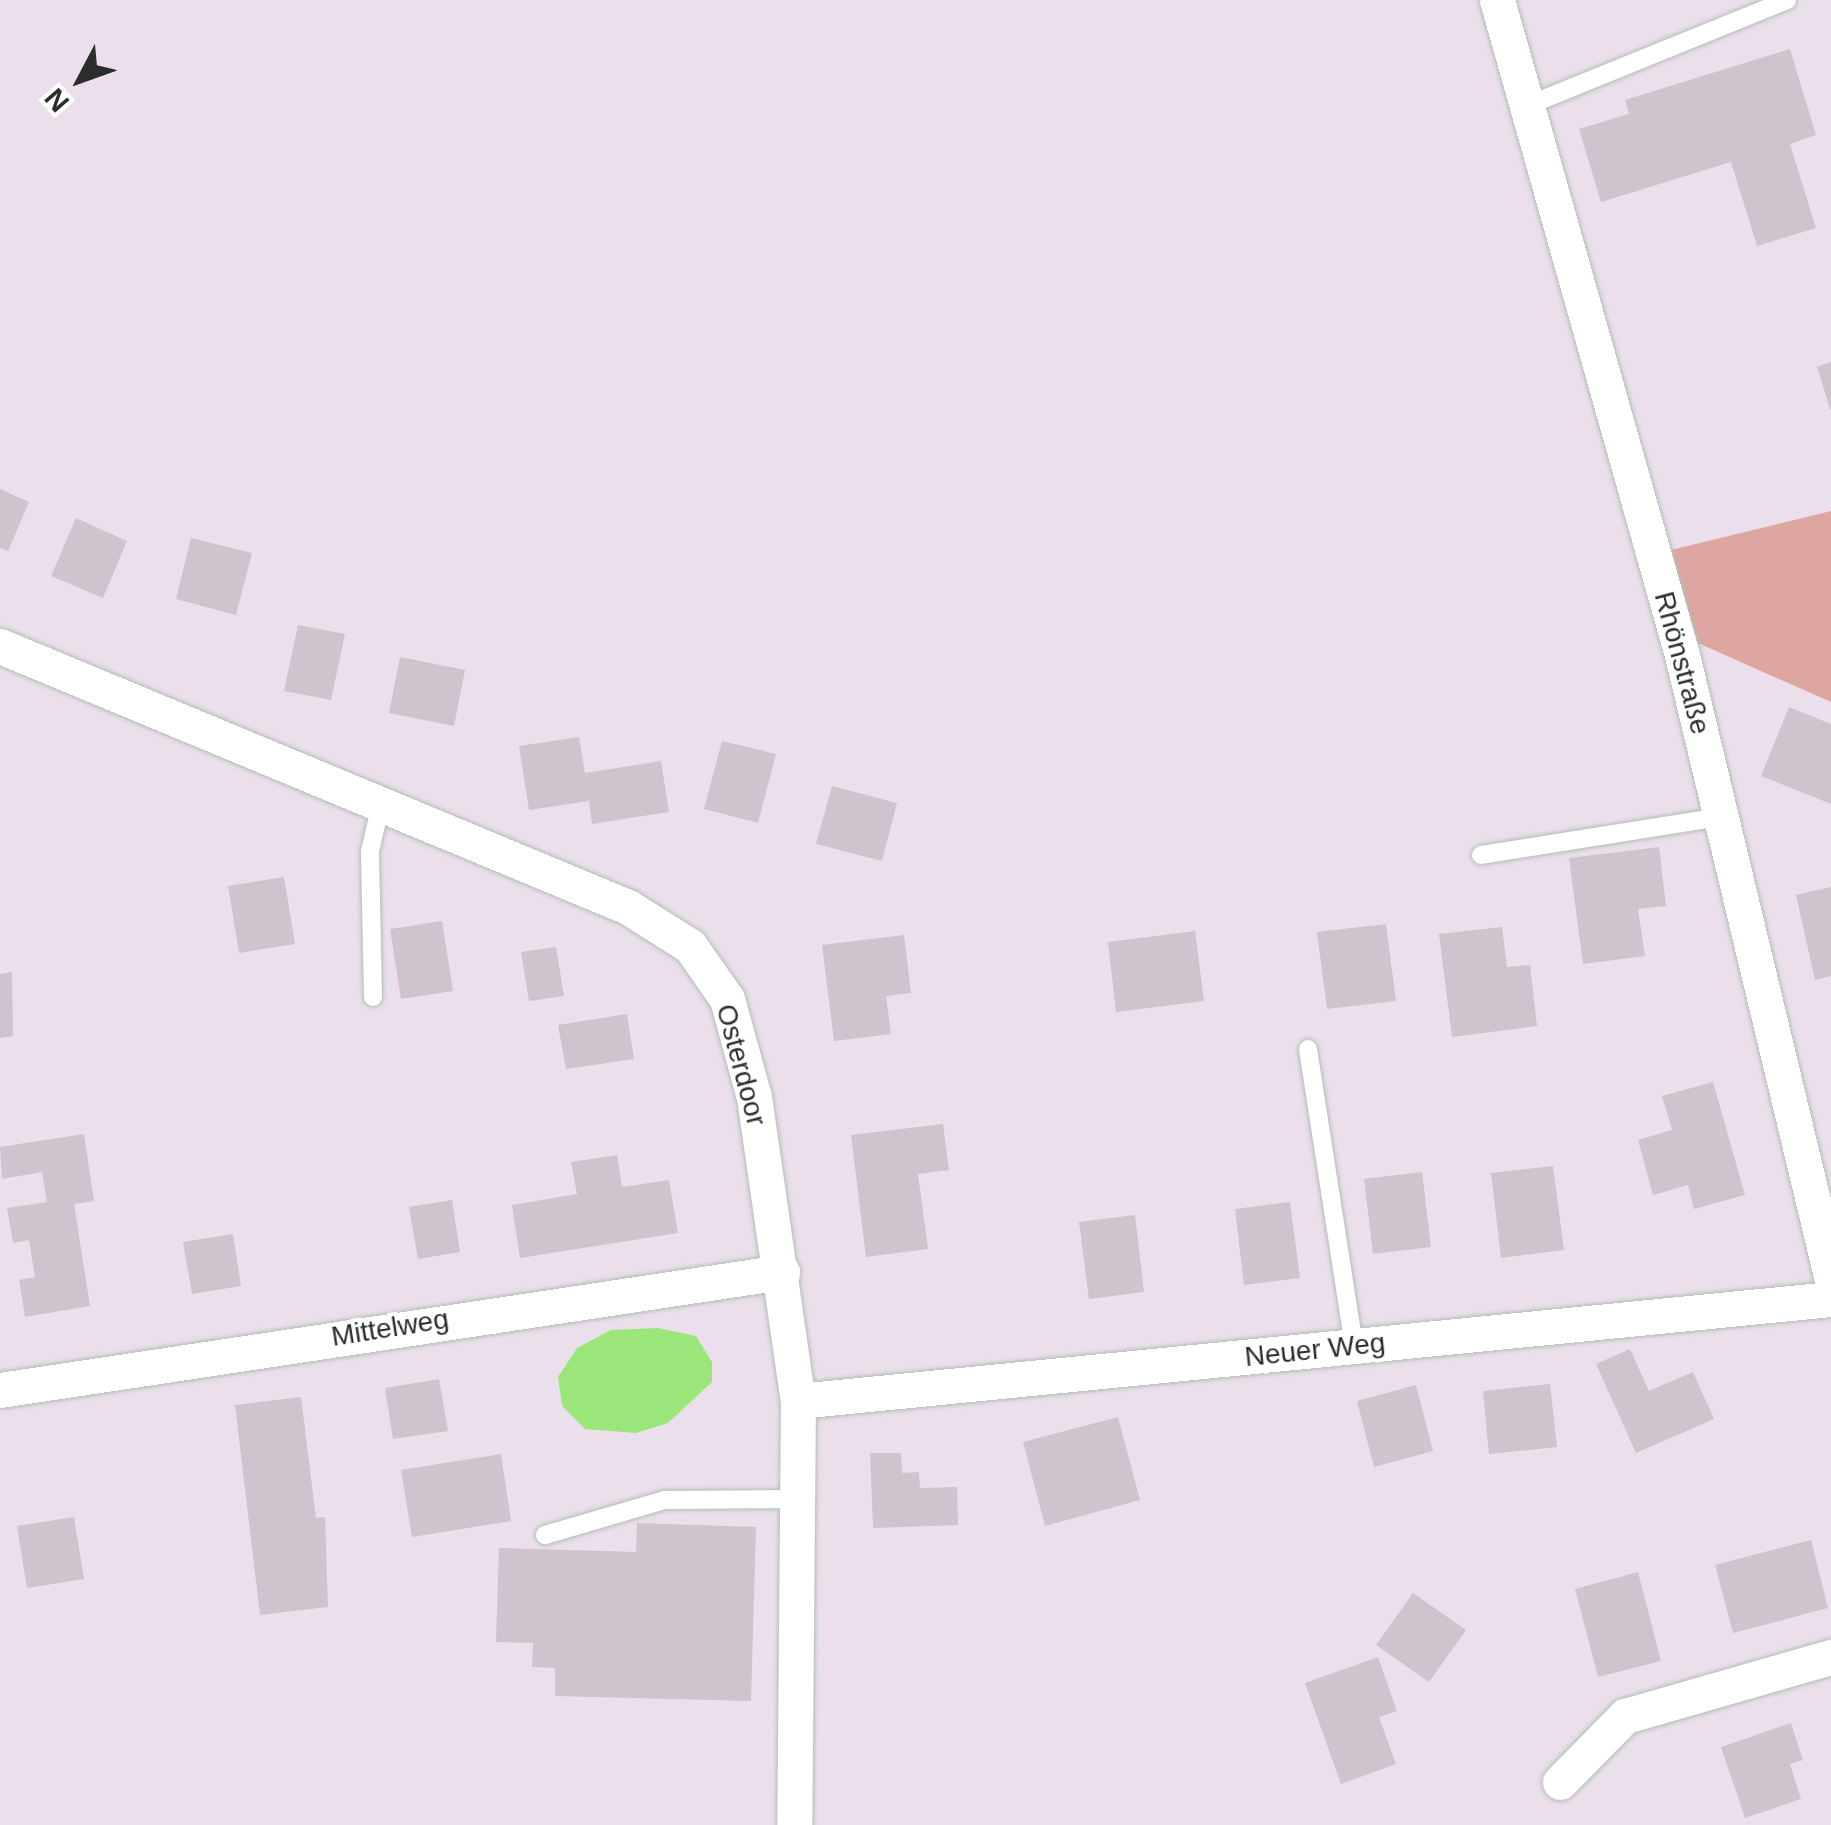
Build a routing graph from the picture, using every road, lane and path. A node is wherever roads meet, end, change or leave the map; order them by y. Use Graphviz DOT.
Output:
graph roads {
  1 [pos="1497,0"];
  2 [pos="1787,0"];
  3 [pos="1524,106"];
  4 [pos="0,646"];
  5 [pos="381,804"];
  6 [pos="1720,817"];
  7 [pos="1481,855"];
  8 [pos="373,997"];
  9 [pos="1308,1049"];
  10 [pos="782,1272"];
  11 [pos="1831,1276"];
  12 [pos="1831,1299"];
  13 [pos="1354,1346"];
  14 [pos="0,1390"];
  15 [pos="798,1400"];
  16 [pos="797,1499"];
  17 [pos="545,1534"];
  18 [pos="1831,1657"];
  19 [pos="1560,1782"];
  20 [pos="794,1825"];
  1 -- 3 [label="street, Rhönstraße"];
  2 -- 3 [label="lane"];
  3 -- 6 [label="street, Rhönstraße"];
  4 -- 5 [label="street, Osterdoor"];
  5 -- 8 [label="lane"];
  5 -- 10 [label="street, Osterdoor"];
  6 -- 7 [label="lane"];
  6 -- 11 [label="street, Rhönstraße"];
  9 -- 13 [label="lane"];
  10 -- 14 [label="street, Mittelweg"];
  10 -- 15 [label="street, Osterdoor"];
  12 -- 13 [label="street, Neuer Weg"];
  13 -- 15 [label="street, Neuer Weg"];
  15 -- 16 [label="street, Osterdoor"];
  16 -- 17 [label="lane"];
  16 -- 20 [label="street, Osterdoor"];
  18 -- 19 [label="street"];
}
